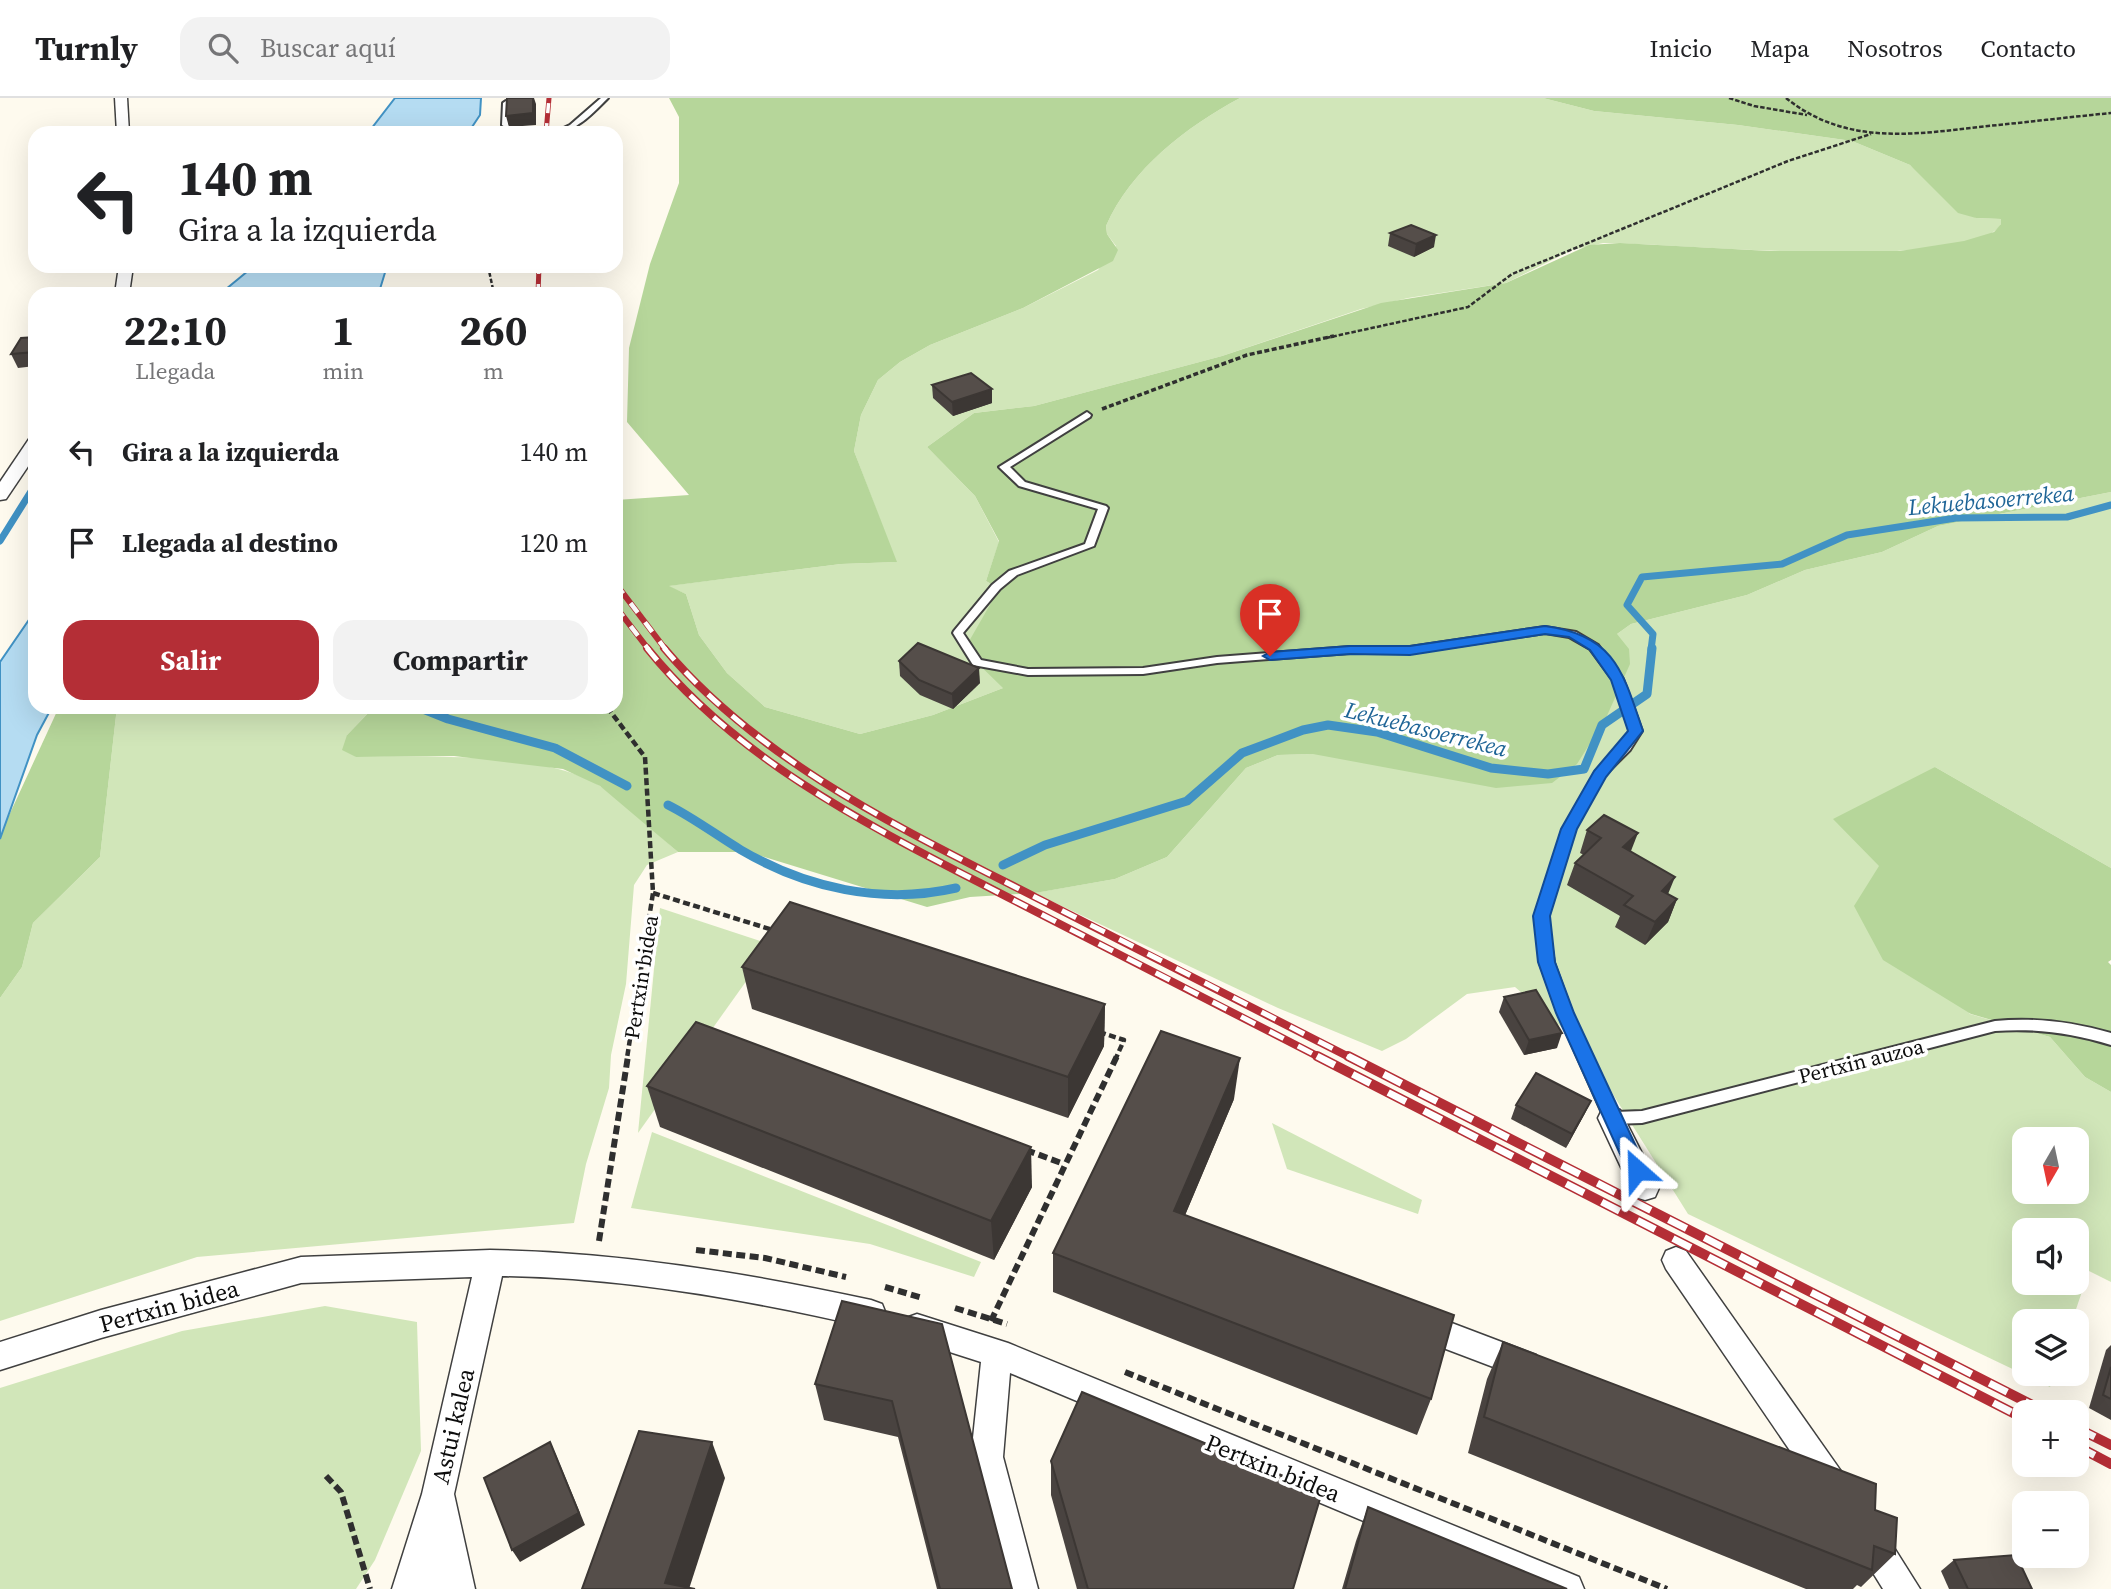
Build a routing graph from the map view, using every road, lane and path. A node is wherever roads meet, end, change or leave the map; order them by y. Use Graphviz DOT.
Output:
graph roads {
  1 [pos="121,98"];
  2 [pos="605,98"];
  3 [pos="1729,98"];
  4 [pos="1786,98"];
  5 [pos="506,103"];
  6 [pos="2111,113"];
  7 [pos="1815,117"];
  8 [pos="122,126"];
  9 [pos="507,126"];
  10 [pos="572,126"];
  11 [pos="1871,134"];
  12 [pos="1087,415"];
  13 [pos="28,453"];
  14 [pos="0,495"];
  15 [pos="1623,693"];
  16 [pos="612,714"];
  17 [pos="1633,722"];
  18 [pos="653,893"];
  19 [pos="784,934"];
  20 [pos="1085,1028"];
  21 [pos="2111,1039"];
  22 [pos="1611,1118"];
  23 [pos="1012,1145"];
  24 [pos="1064,1164"];
  25 [pos="1645,1188"];
  26 [pos="1676,1260"];
  27 [pos="490,1264"];
  28 [pos="591,1268"];
  29 [pos="1387,1313"];
  30 [pos="988,1350"];
  31 [pos="0,1356"];
  32 [pos="1555,1376"];
  33 [pos="1774,1457"];
  34 [pos="326,1476"];
  35 [pos="1826,1476"];
  36 [pos="438,1494"];
  37 [pos="449,1550"];
  38 [pos="370,1589"];
  39 [pos="408,1589"];
  40 [pos="435,1589"];
  41 [pos="458,1589"];
  42 [pos="1021,1589"];
  43 [pos="1567,1589"];
  44 [pos="1903,1589"];
  1 -- 8 [label="street"];
  2 -- 10 [label="lane"];
  3 -- 7 [label="path"];
  4 -- 7 [label="path"];
  5 -- 9 [label="lane"];
  6 -- 11 [label="path"];
  7 -- 11 [label="path"];
  11 -- 12 [label="path"];
  12 -- 15 [label="lane"];
  13 -- 14 [label="street"];
  15 -- 17 [label="lane"];
  16 -- 18 [label="path"];
  17 -- 22 [label="lane"];
  18 -- 19 [label="path, Pertxin bidea"];
  18 -- 28 [label="path, Pertxin bidea"];
  20 -- 24 [label="path"];
  21 -- 22 [label="lane, Pertxin auzoa"];
  22 -- 25 [label="street"];
  23 -- 24 [label="path"];
  24 -- 30 [label="path"];
  26 -- 35 [label="street"];
  27 -- 28 [label="street, Pertxin bidea"];
  27 -- 31 [label="street, Pertxin bidea"];
  27 -- 36 [label="street, Astui kalea"];
  28 -- 30 [label="street, Pertxin bidea"];
  29 -- 32 [label="street"];
  30 -- 42 [label="street"];
  30 -- 43 [label="street, Pertxin bidea"];
  33 -- 35 [label="street"];
  34 -- 38 [label="path"];
  35 -- 44 [label="street"];
  36 -- 37 [label="street, Astui kalea"];
  36 -- 39 [label="street"];
  37 -- 40 [label="street"];
  37 -- 41 [label="street, Astui kalea"];
}
